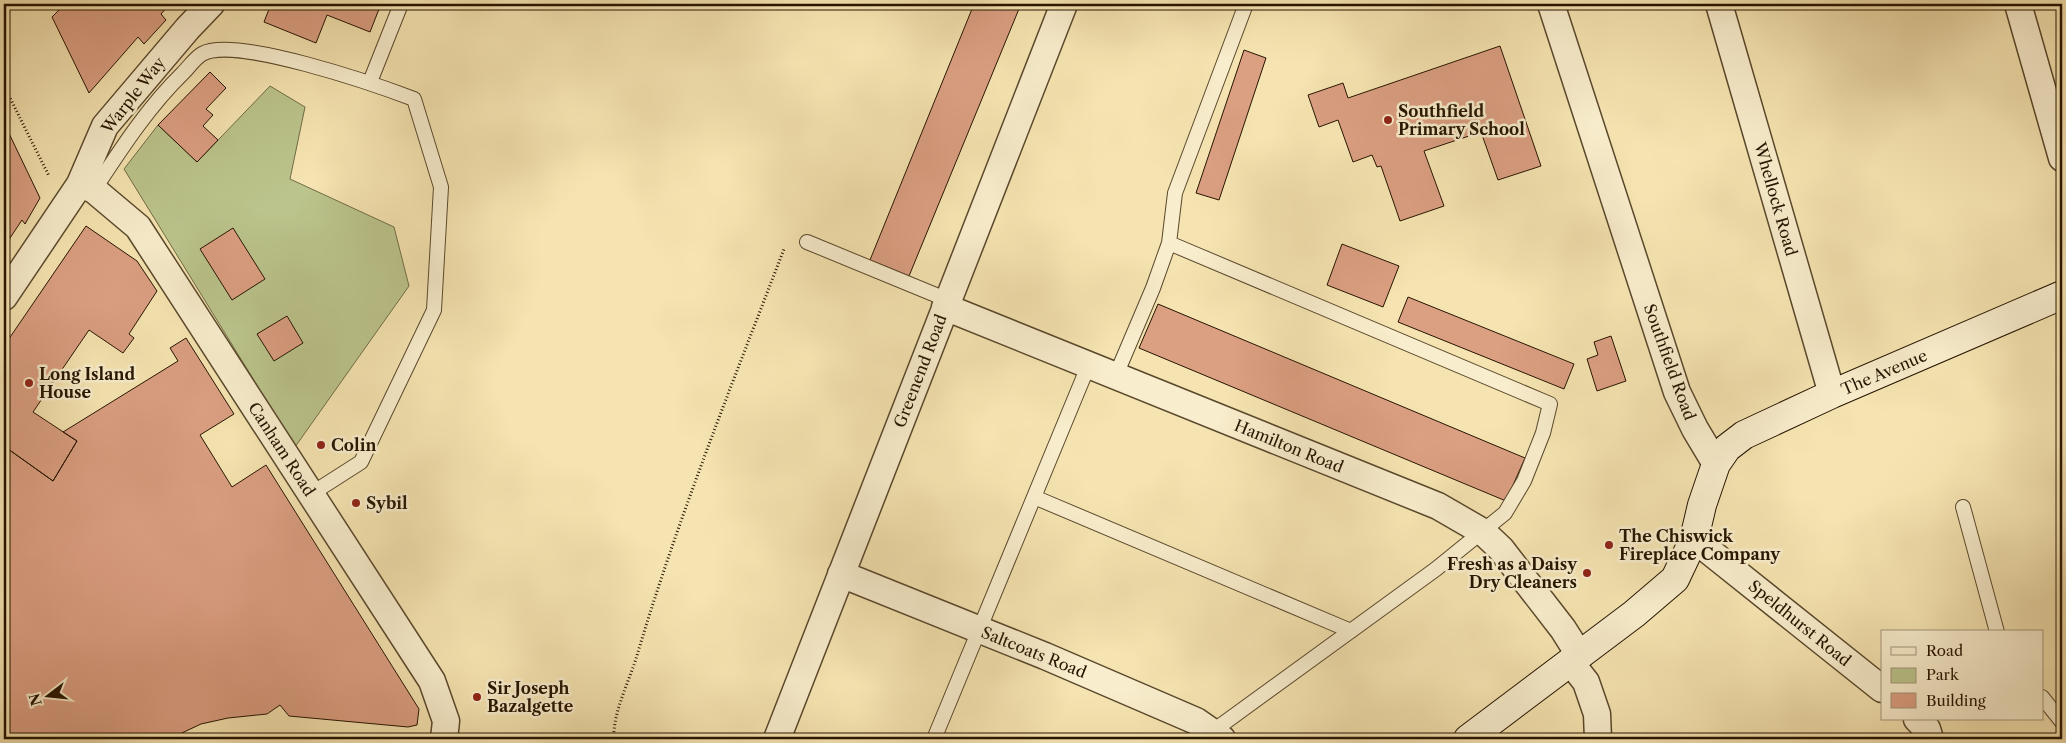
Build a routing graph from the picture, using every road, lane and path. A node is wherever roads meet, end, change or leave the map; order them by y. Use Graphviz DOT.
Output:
graph roads {
  1 [pos="212,4"];
  2 [pos="401,4"];
  3 [pos="1064,4"];
  4 [pos="1246,4"];
  5 [pos="1551,4"];
  6 [pos="1719,4"];
  7 [pos="2018,4"];
  8 [pos="370,82"];
  9 [pos="4,86"];
  10 [pos="2062,158"];
  11 [pos="51,179"];
  12 [pos="87,187"];
  13 [pos="807,242"];
  14 [pos="1169,243"];
  15 [pos="2062,295"];
  16 [pos="4,297"];
  17 [pos="947,303"];
  18 [pos="1089,364"];
  19 [pos="1116,375"];
  20 [pos="1832,394"];
  21 [pos="1716,464"];
  22 [pos="311,494"];
  23 [pos="1034,498"];
  24 [pos="1963,506"];
  25 [pos="1483,532"];
  26 [pos="1694,538"];
  27 [pos="841,574"];
  28 [pos="979,630"];
  29 [pos="1997,630"];
  30 [pos="1351,631"];
  31 [pos="1575,659"];
  32 [pos="1881,688"];
  33 [pos="2044,700"];
  34 [pos="1918,720"];
  35 [pos="2062,722"];
  36 [pos="1212,737"];
  37 [pos="444,739"];
  38 [pos="614,739"];
  39 [pos="777,739"];
  40 [pos="934,739"];
  41 [pos="1468,739"];
  42 [pos="1598,739"];
  43 [pos="1930,739"];
  1 -- 12 [label="street, Warple Way"];
  2 -- 8 [label="lane"];
  3 -- 17 [label="street, Greenend Road"];
  4 -- 14 [label="lane"];
  5 -- 21 [label="street, Southfield Road"];
  6 -- 20 [label="street, Whellock Road"];
  7 -- 10 [label="street"];
  8 -- 12 [label="lane"];
  8 -- 22 [label="lane"];
  9 -- 11 [label="path"];
  12 -- 16 [label="street, Warple Way"];
  12 -- 22 [label="street, Canham Road"];
  13 -- 17 [label="lane"];
  13 -- 38 [label="path"];
  14 -- 19 [label="lane"];
  14 -- 25 [label="lane"];
  15 -- 20 [label="main road, The Avenue"];
  17 -- 18 [label="street, Hamilton Road"];
  17 -- 27 [label="street, Greenend Road"];
  18 -- 19 [label="street, Hamilton Road"];
  18 -- 23 [label="lane"];
  19 -- 25 [label="street, Hamilton Road"];
  20 -- 21 [label="main road, The Avenue"];
  21 -- 26 [label="main road"];
  22 -- 37 [label="street, Canham Road"];
  23 -- 28 [label="lane"];
  23 -- 30 [label="lane"];
  24 -- 29 [label="lane"];
  25 -- 30 [label="lane"];
  25 -- 31 [label="street, Hamilton Road"];
  26 -- 31 [label="main road"];
  26 -- 32 [label="street, Speldhurst Road"];
  27 -- 28 [label="street, Saltcoats Road"];
  27 -- 39 [label="street, Greenend Road"];
  28 -- 36 [label="street, Saltcoats Road"];
  28 -- 40 [label="lane"];
  30 -- 36 [label="lane"];
  31 -- 41 [label="main road"];
  31 -- 42 [label="street, Hamilton Road"];
  33 -- 35 [label="lane"];
  34 -- 43 [label="street"];
}
